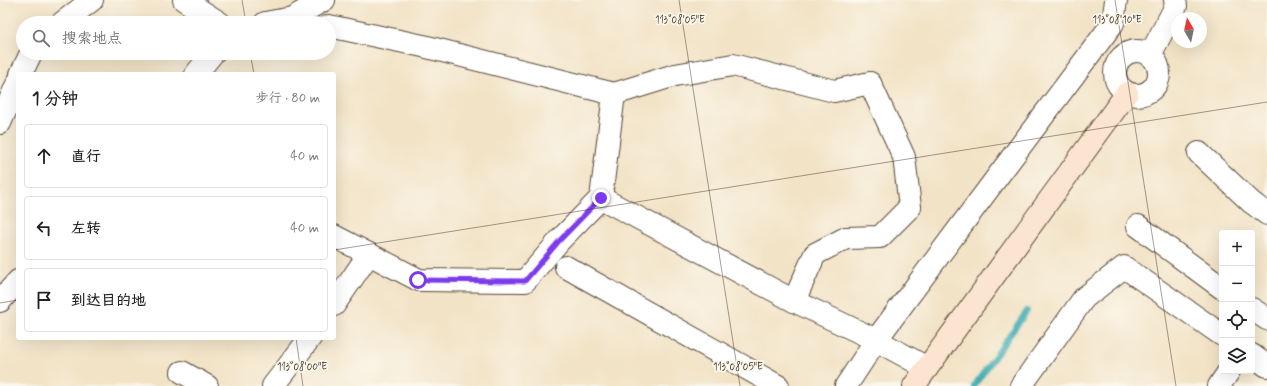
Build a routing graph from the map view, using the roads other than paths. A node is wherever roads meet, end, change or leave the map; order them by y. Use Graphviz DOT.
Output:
graph roads {
  1 [pos="92,0"];
  2 [pos="184,0"];
  3 [pos="324,0"];
  4 [pos="1116,0"];
  5 [pos="1175,0"];
  6 [pos="71,16"];
  7 [pos="209,16"];
  8 [pos="296,16"];
  9 [pos="336,27"];
  10 [pos="1150,55"];
  11 [pos="27,60"];
  12 [pos="207,60"];
  13 [pos="22,72"];
  14 [pos="198,72"];
  15 [pos="16,87"];
  16 [pos="1127,93"];
  17 [pos="614,94"];
  18 [pos="0,123"];
  19 [pos="1199,154"];
  20 [pos="601,198"];
  21 [pos="1267,214"];
  22 [pos="1138,226"];
  23 [pos="336,237"];
  24 [pos="369,254"];
  25 [pos="566,267"];
  26 [pos="16,283"];
  27 [pos="1219,286"];
  28 [pos="794,300"];
  29 [pos="0,301"];
  30 [pos="336,302"];
  31 [pos="1255,311"];
  32 [pos="1267,319"];
  33 [pos="1219,333"];
  34 [pos="308,340"];
  35 [pos="876,340"];
  36 [pos="1255,357"];
  37 [pos="1267,366"];
  38 [pos="927,368"];
  39 [pos="182,372"];
  40 [pos="1226,374"];
  41 [pos="207,386"];
  42 [pos="273,386"];
  43 [pos="778,386"];
  44 [pos="846,386"];
  45 [pos="914,386"];
  46 [pos="1021,386"];
  47 [pos="1219,386"];
  1 -- 6 [label="street"];
  2 -- 7 [label="street"];
  3 -- 8 [label="street"];
  4 -- 35 [label="street"];
  5 -- 10 [label="street"];
  9 -- 17 [label="street"];
  10 -- 16 [label="street"];
  10 -- 16 [label="street"];
  11 -- 13 [label="street"];
  12 -- 14 [label="street"];
  15 -- 18 [label="street"];
  16 -- 38 [label="street"];
  17 -- 20 [label="street"];
  17 -- 28 [label="street"];
  19 -- 21 [label="street"];
  20 -- 24 [label="street"];
  20 -- 28 [label="street"];
  22 -- 27 [label="street"];
  23 -- 24 [label="street"];
  24 -- 30 [label="street"];
  25 -- 43 [label="street"];
  26 -- 29 [label="street"];
  28 -- 35 [label="street"];
  31 -- 32 [label="street"];
  33 -- 46 [label="street"];
  34 -- 42 [label="street"];
  35 -- 38 [label="street"];
  35 -- 44 [label="street"];
  36 -- 37 [label="street"];
  38 -- 45 [label="street"];
  39 -- 41 [label="street"];
  40 -- 47 [label="street"];
}
